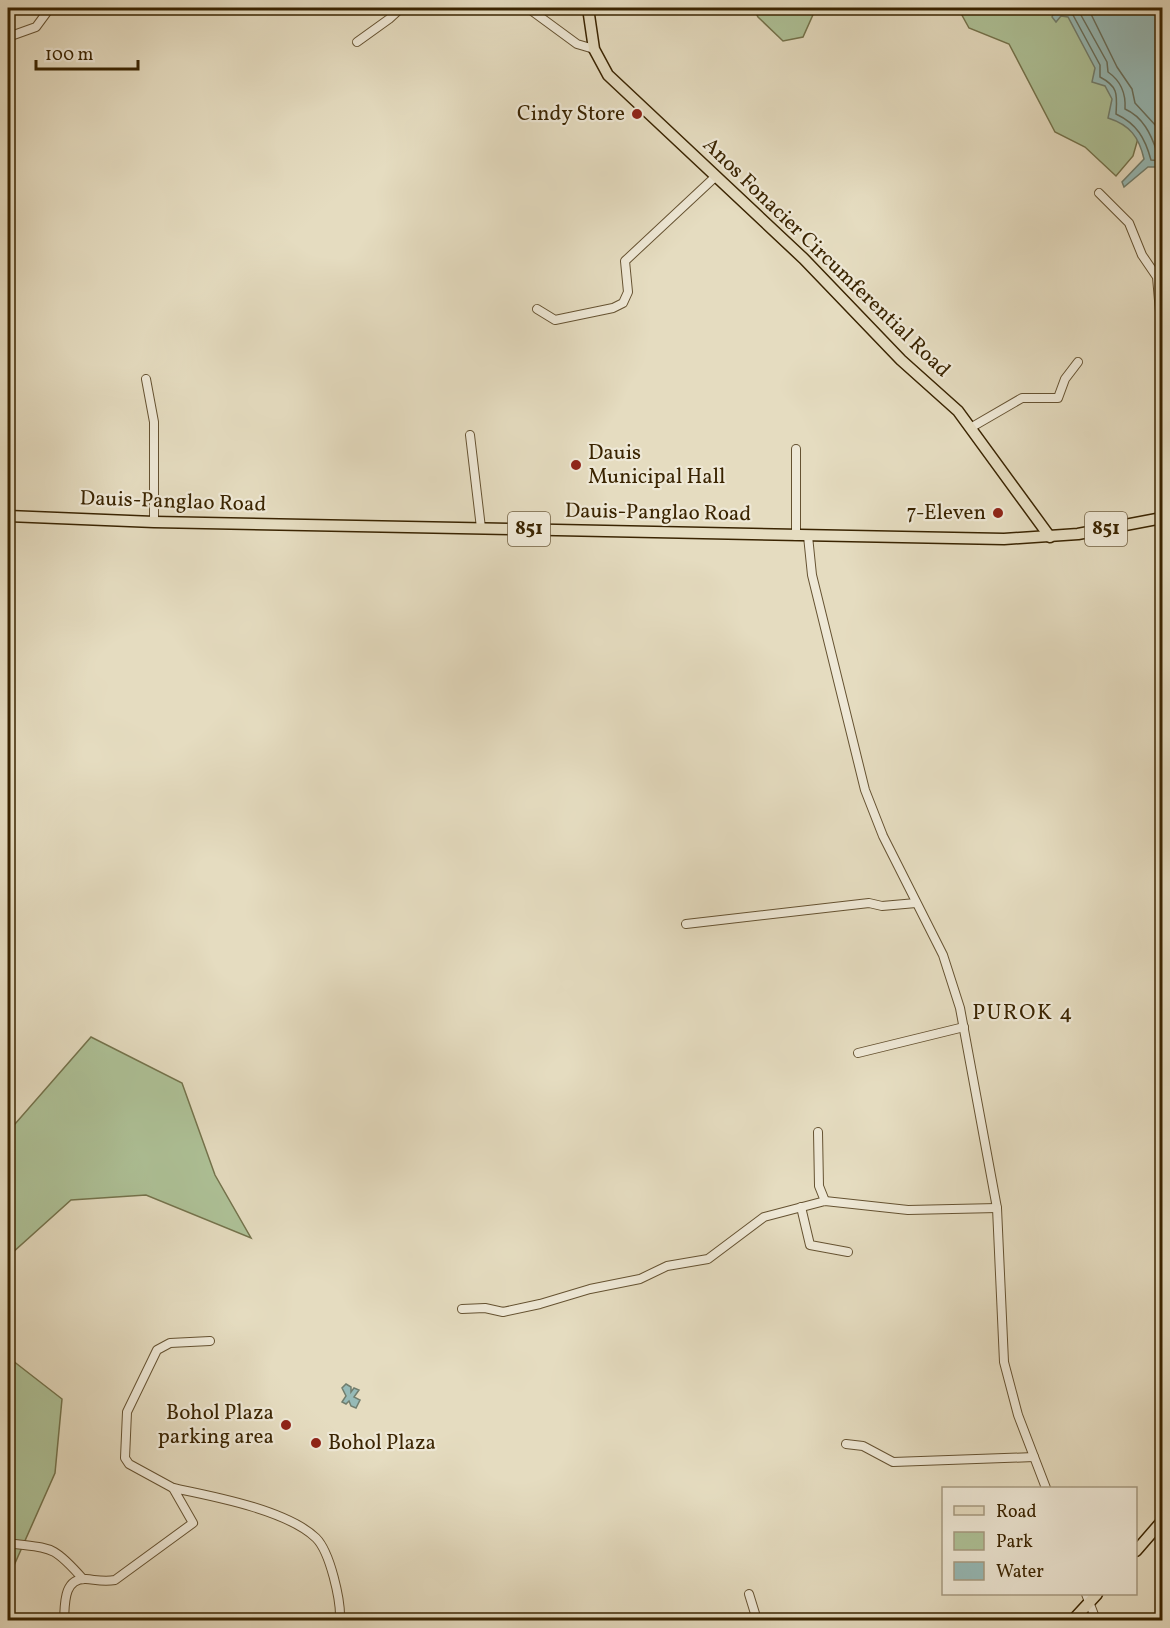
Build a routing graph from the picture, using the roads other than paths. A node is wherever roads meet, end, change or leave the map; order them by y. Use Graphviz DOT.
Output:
graph roads {
  1 [pos="50,8"];
  2 [pos="401,8"];
  3 [pos="528,8"];
  4 [pos="588,8"];
  5 [pos="8,37"];
  6 [pos="357,42"];
  7 [pos="594,49"];
  8 [pos="715,177"];
  9 [pos="1099,192"];
  10 [pos="537,309"];
  11 [pos="1162,335"];
  12 [pos="1078,362"];
  13 [pos="146,379"];
  14 [pos="972,427"];
  15 [pos="470,435"];
  16 [pos="796,449"];
  17 [pos="8,516"];
  18 [pos="1162,518"];
  19 [pos="154,522"];
  20 [pos="481,528"];
  21 [pos="796,536"];
  22 [pos="808,536"];
  23 [pos="1050,537"];
  24 [pos="916,903"];
  25 [pos="686,924"];
  26 [pos="964,1027"];
  27 [pos="858,1053"];
  28 [pos="818,1132"];
  29 [pos="825,1201"];
  30 [pos="801,1207"];
  31 [pos="997,1208"];
  32 [pos="848,1252"];
  33 [pos="462,1309"];
  34 [pos="210,1341"];
  35 [pos="846,1444"];
  36 [pos="1034,1456"];
  37 [pos="1046,1487"];
  38 [pos="173,1488"];
  39 [pos="1162,1521"];
  40 [pos="8,1543"];
  41 [pos="1137,1550"];
  42 [pos="83,1579"];
  43 [pos="750,1594"];
  44 [pos="1091,1596"];
  45 [pos="64,1620"];
  46 [pos="340,1620"];
  47 [pos="757,1620"];
  48 [pos="1073,1620"];
  49 [pos="1096,1620"];
  1 -- 5 [label="street"];
  2 -- 6 [label="street"];
  3 -- 7 [label="street"];
  4 -- 7 [label="main road, Anos Fonacier Circumferential Road"];
  7 -- 8 [label="main road, Anos Fonacier Circumferential Road"];
  8 -- 10 [label="street"];
  8 -- 14 [label="main road, Anos Fonacier Circumferential Road"];
  9 -- 11 [label="street"];
  12 -- 14 [label="street"];
  13 -- 19 [label="street"];
  14 -- 23 [label="main road, Anos Fonacier Circumferential Road"];
  15 -- 20 [label="street"];
  16 -- 21 [label="street"];
  17 -- 19 [label="main road, Dauis-Panglao Road / 851"];
  18 -- 23 [label="main road, Dauis-Panglao Road / 851"];
  19 -- 20 [label="main road, Dauis-Panglao Road / 851"];
  20 -- 21 [label="main road, Dauis-Panglao Road / 851"];
  21 -- 22 [label="main road, Dauis-Panglao Road / 851"];
  22 -- 23 [label="main road, Dauis-Panglao Road / 851"];
  22 -- 24 [label="street"];
  24 -- 25 [label="street"];
  24 -- 26 [label="street"];
  26 -- 27 [label="street"];
  26 -- 31 [label="street"];
  28 -- 29 [label="street"];
  29 -- 30 [label="street"];
  29 -- 31 [label="street"];
  30 -- 32 [label="street"];
  30 -- 33 [label="street"];
  31 -- 36 [label="street"];
  34 -- 38 [label="street"];
  35 -- 36 [label="street"];
  36 -- 37 [label="street"];
  38 -- 42 [label="street"];
  38 -- 46 [label="street"];
  39 -- 41 [label="main road"];
  40 -- 42 [label="street"];
  42 -- 45 [label="street"];
  43 -- 47 [label="street"];
  44 -- 48 [label="main road"];
  44 -- 49 [label="street"];
}
